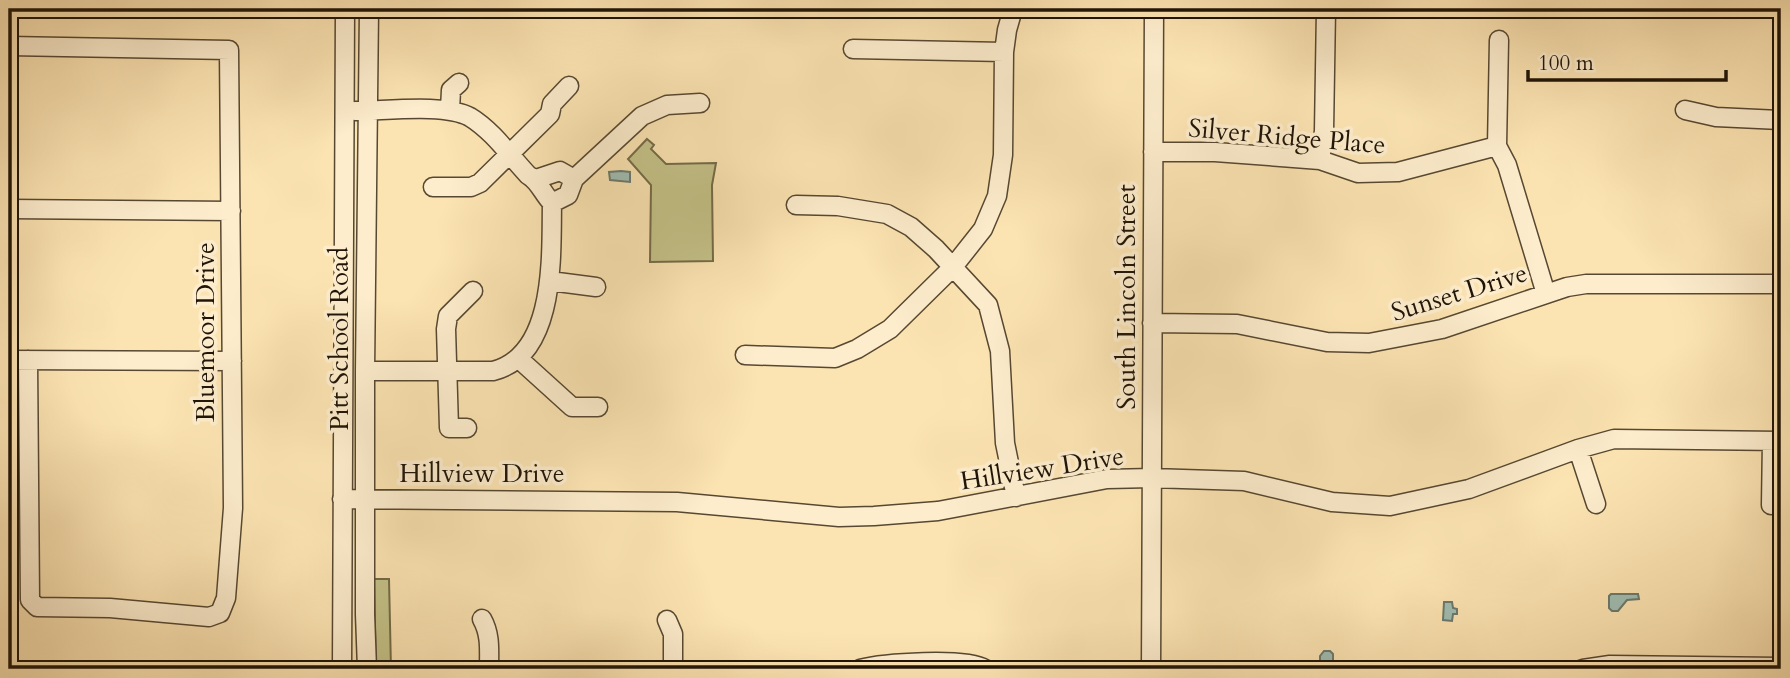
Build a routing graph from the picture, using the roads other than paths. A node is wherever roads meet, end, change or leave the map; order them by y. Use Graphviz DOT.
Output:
graph roads {
  1 [pos="345,9"];
  2 [pos="369,9"];
  3 [pos="1013,9"];
  4 [pos="1154,9"];
  5 [pos="1326,9"];
  6 [pos="1499,40"];
  7 [pos="9,46"];
  8 [pos="853,49"];
  9 [pos="1004,52"];
  10 [pos="460,83"];
  11 [pos="569,86"];
  12 [pos="699,103"];
  13 [pos="450,110"];
  14 [pos="1685,110"];
  15 [pos="344,111"];
  16 [pos="368,111"];
  17 [pos="1781,120"];
  18 [pos="1497,146"];
  19 [pos="1153,152"];
  20 [pos="509,155"];
  21 [pos="1320,160"];
  22 [pos="536,179"];
  23 [pos="574,180"];
  24 [pos="433,187"];
  25 [pos="552,203"];
  26 [pos="796,205"];
  27 [pos="9,209"];
  28 [pos="231,211"];
  29 [pos="953,267"];
  30 [pos="550,281"];
  31 [pos="1781,284"];
  32 [pos="596,287"];
  33 [pos="473,292"];
  34 [pos="1546,294"];
  35 [pos="1152,323"];
  36 [pos="745,355"];
  37 [pos="519,359"];
  38 [pos="9,360"];
  39 [pos="28,360"];
  40 [pos="232,361"];
  41 [pos="365,371"];
  42 [pos="449,372"];
  43 [pos="598,407"];
  44 [pos="467,428"];
  45 [pos="1777,441"];
  46 [pos="1578,449"];
  47 [pos="1152,478"];
  48 [pos="1016,497"];
  49 [pos="342,499"];
  50 [pos="365,499"];
  51 [pos="1596,504"];
  52 [pos="1771,505"];
  53 [pos="482,619"];
  54 [pos="667,620"];
  55 [pos="1634,667"];
  56 [pos="1781,667"];
  57 [pos="342,669"];
  58 [pos="367,669"];
  59 [pos="489,669"];
  60 [pos="673,669"];
  61 [pos="860,669"];
  62 [pos="985,669"];
  63 [pos="1151,669"];
  64 [pos="1583,669"];
  1 -- 15 [label="street, Pitt School Road"];
  2 -- 16 [label="street, Pitt School Road"];
  3 -- 9 [label="street"];
  4 -- 19 [label="street, South Lincoln Street"];
  5 -- 21 [label="street"];
  6 -- 18 [label="street"];
  7 -- 28 [label="street, Bluemoor Drive"];
  8 -- 9 [label="street"];
  9 -- 29 [label="street"];
  10 -- 13 [label="street"];
  11 -- 20 [label="street"];
  12 -- 23 [label="street"];
  13 -- 16 [label="street"];
  13 -- 20 [label="street"];
  14 -- 17 [label="street"];
  15 -- 16 [label="street"];
  15 -- 49 [label="street, Pitt School Road"];
  16 -- 41 [label="street, Pitt School Road"];
  18 -- 21 [label="street, Silver Ridge Place"];
  18 -- 34 [label="street"];
  19 -- 21 [label="street, Silver Ridge Place"];
  19 -- 35 [label="street, South Lincoln Street"];
  20 -- 22 [label="street"];
  20 -- 24 [label="street"];
  22 -- 23 [label="street"];
  22 -- 25 [label="street"];
  23 -- 25 [label="street"];
  25 -- 30 [label="street"];
  26 -- 29 [label="street"];
  27 -- 28 [label="street"];
  28 -- 40 [label="street, Bluemoor Drive"];
  29 -- 36 [label="street"];
  29 -- 48 [label="street"];
  30 -- 32 [label="street"];
  30 -- 37 [label="street"];
  31 -- 34 [label="street, Sunset Drive"];
  33 -- 42 [label="street"];
  34 -- 35 [label="street, Sunset Drive"];
  35 -- 47 [label="street, South Lincoln Street"];
  37 -- 42 [label="street"];
  37 -- 43 [label="street"];
  38 -- 39 [label="street"];
  39 -- 40 [label="street"];
  39 -- 40 [label="street, Bluemoor Drive"];
  41 -- 42 [label="street"];
  41 -- 50 [label="street, Pitt School Road"];
  42 -- 44 [label="street"];
  45 -- 46 [label="street, Hillview Drive"];
  45 -- 52 [label="street"];
  46 -- 47 [label="street, Hillview Drive"];
  46 -- 51 [label="street"];
  47 -- 48 [label="street, Hillview Drive"];
  47 -- 63 [label="street, South Lincoln Street"];
  48 -- 50 [label="street, Hillview Drive"];
  49 -- 50 [label="street, Hillview Drive"];
  49 -- 57 [label="street, Pitt School Road"];
  50 -- 58 [label="street, Pitt School Road"];
  53 -- 59 [label="street"];
  54 -- 60 [label="street"];
  55 -- 56 [label="street"];
  55 -- 64 [label="street"];
  61 -- 62 [label="street"];
}
